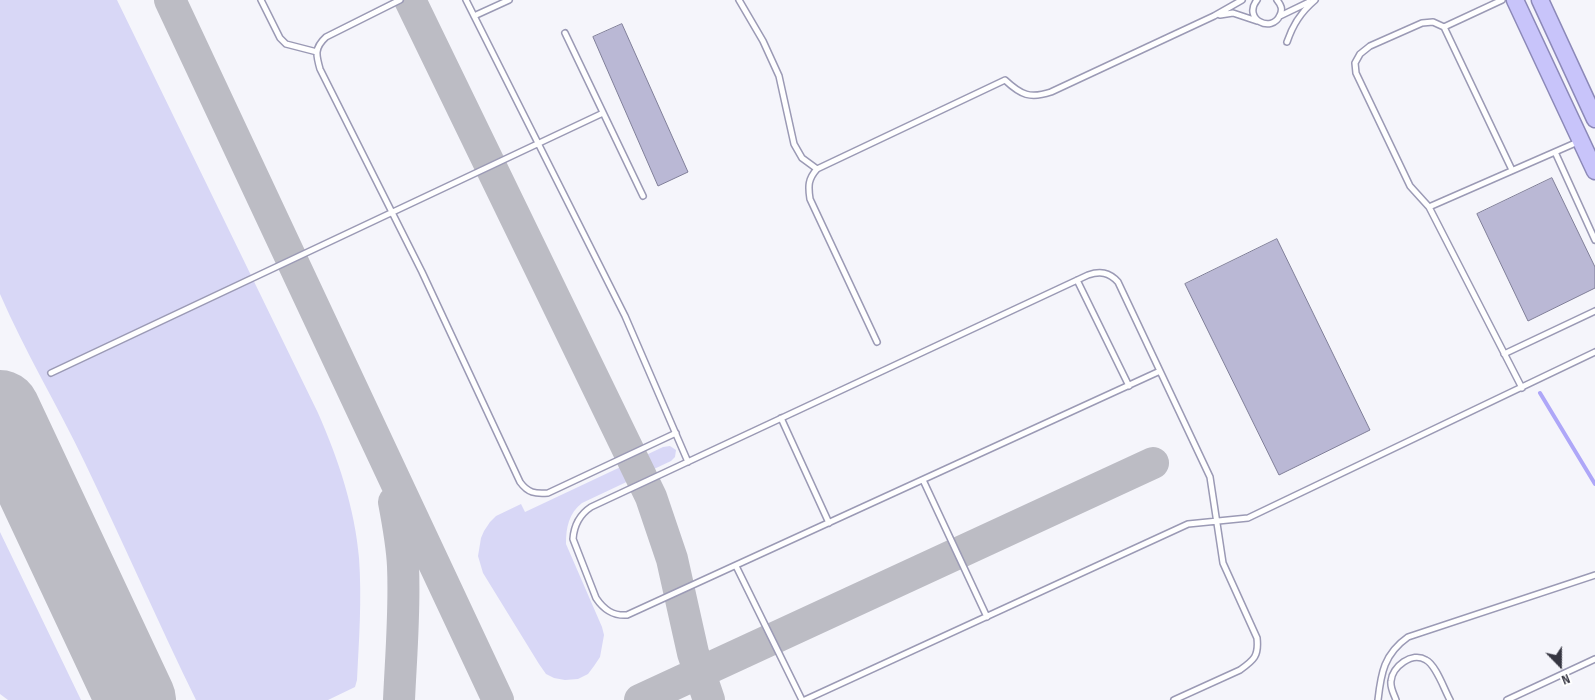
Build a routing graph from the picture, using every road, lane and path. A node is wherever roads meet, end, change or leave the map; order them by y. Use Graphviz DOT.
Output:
graph roads {
  1 [pos="261,0"];
  2 [pos="400,0"];
  3 [pos="466,0"];
  4 [pos="509,0"];
  5 [pos="739,0"];
  6 [pos="1242,0"];
  7 [pos="1257,0"];
  8 [pos="1277,0"];
  9 [pos="1302,0"];
  10 [pos="1309,0"];
  11 [pos="1315,0"];
  12 [pos="1502,0"];
  13 [pos="1515,0"];
  14 [pos="1540,0"];
  15 [pos="474,16"];
  16 [pos="1214,16"];
  17 [pos="1280,16"];
  18 [pos="1260,23"];
  19 [pos="1444,27"];
  20 [pos="565,32"];
  21 [pos="1287,42"];
  22 [pos="317,52"];
  23 [pos="603,113"];
  24 [pos="1595,119"];
  25 [pos="1581,141"];
  26 [pos="539,145"];
  27 [pos="1555,152"];
  28 [pos="817,169"];
  29 [pos="1512,170"];
  30 [pos="1595,171"];
  31 [pos="643,196"];
  32 [pos="1429,206"];
  33 [pos="392,213"];
  34 [pos="1595,240"];
  35 [pos="1077,280"];
  36 [pos="1595,311"];
  37 [pos="877,342"];
  38 [pos="1595,352"];
  39 [pos="1504,354"];
  40 [pos="1160,372"];
  41 [pos="51,373"];
  42 [pos="1129,386"];
  43 [pos="1522,388"];
  44 [pos="781,418"];
  45 [pos="676,433"];
  46 [pos="688,462"];
  47 [pos="923,480"];
  48 [pos="1217,521"];
  49 [pos="829,523"];
  50 [pos="736,566"];
  51 [pos="1595,575"];
  52 [pos="987,617"];
  53 [pos="1595,659"];
  54 [pos="804,700"];
  55 [pos="1174,700"];
  56 [pos="1378,700"];
  57 [pos="1396,700"];
  58 [pos="1450,700"];
  59 [pos="1507,700"];
  1 -- 22 [label="lane"];
  2 -- 22 [label="lane"];
  3 -- 15 [label="lane"];
  4 -- 15 [label="lane"];
  5 -- 28 [label="lane"];
  6 -- 16 [label="lane"];
  7 -- 18 [label="lane"];
  8 -- 17 [label="lane"];
  9 -- 10 [label="lane"];
  11 -- 17 [label="lane"];
  11 -- 21 [label="lane"];
  12 -- 19 [label="lane"];
  13 -- 25 [label="highway"];
  14 -- 24 [label="highway"];
  15 -- 26 [label="lane"];
  16 -- 18 [label="lane"];
  16 -- 28 [label="lane"];
  17 -- 18 [label="lane"];
  19 -- 29 [label="lane"];
  19 -- 32 [label="lane"];
  20 -- 23 [label="lane"];
  22 -- 33 [label="lane"];
  23 -- 26 [label="lane"];
  23 -- 31 [label="lane"];
  25 -- 27 [label="lane"];
  25 -- 30 [label="highway"];
  26 -- 33 [label="lane"];
  26 -- 45 [label="lane"];
  27 -- 29 [label="lane"];
  27 -- 34 [label="lane"];
  28 -- 37 [label="lane"];
  29 -- 32 [label="lane"];
  32 -- 39 [label="lane"];
  33 -- 41 [label="lane"];
  33 -- 45 [label="lane"];
  35 -- 40 [label="lane"];
  35 -- 42 [label="lane"];
  35 -- 44 [label="lane"];
  36 -- 39 [label="lane"];
  38 -- 43 [label="lane"];
  39 -- 43 [label="lane"];
  40 -- 42 [label="lane"];
  40 -- 48 [label="lane"];
  42 -- 47 [label="lane"];
  43 -- 48 [label="lane"];
  44 -- 46 [label="lane"];
  44 -- 49 [label="lane"];
  45 -- 46 [label="lane"];
  46 -- 50 [label="lane"];
  47 -- 49 [label="lane"];
  47 -- 52 [label="lane"];
  48 -- 52 [label="lane"];
  48 -- 55 [label="lane"];
  49 -- 50 [label="lane"];
  50 -- 54 [label="lane"];
  51 -- 56 [label="lane"];
  52 -- 54 [label="lane"];
  53 -- 59 [label="lane"];
  57 -- 58 [label="lane"];
}
